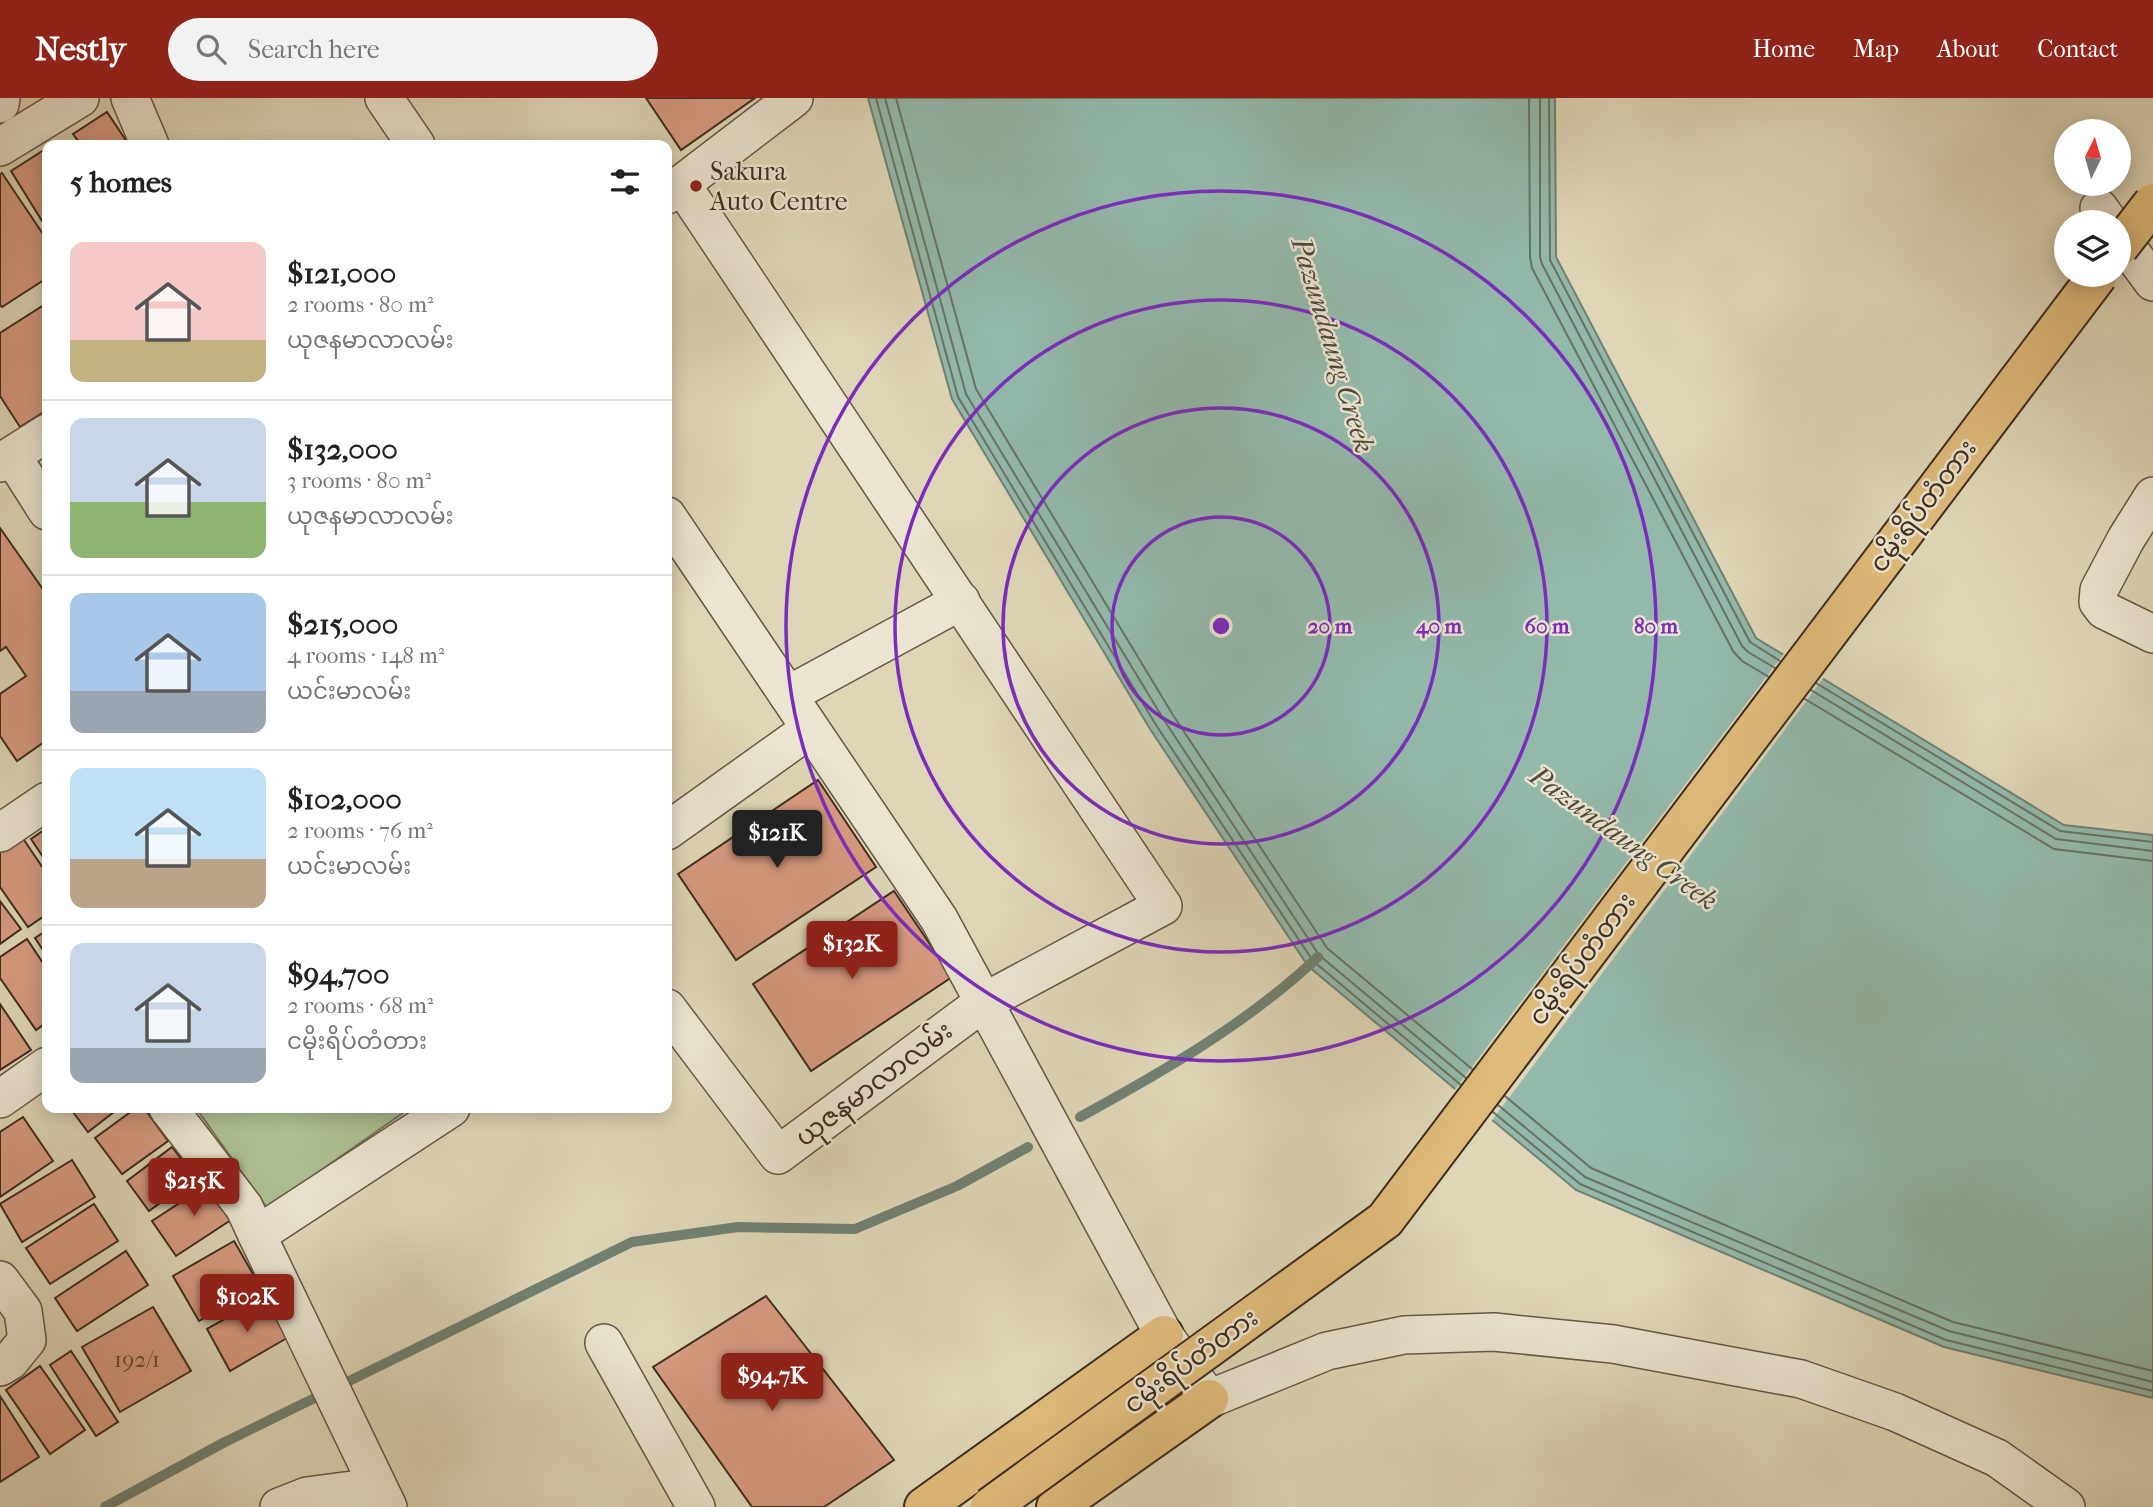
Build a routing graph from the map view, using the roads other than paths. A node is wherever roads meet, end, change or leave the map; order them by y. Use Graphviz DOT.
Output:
graph roads {
  1 [pos="1,98"];
  2 [pos="80,98"];
  3 [pos="130,98"];
  4 [pos="384,98"];
  5 [pos="794,98"];
  6 [pos="0,104"];
  7 [pos="148,140"];
  8 [pos="413,140"];
  9 [pos="0,147"];
  10 [pos="674,190"];
  11 [pos="2153,203"];
  12 [pos="2131,231"];
  13 [pos="2131,252"];
  14 [pos="2153,282"];
  15 [pos="2089,287"];
  16 [pos="42,436"];
  17 [pos="6,460"];
  18 [pos="2153,496"];
  19 [pos="42,505"];
  20 [pos="672,523"];
  21 [pos="961,601"];
  22 [pos="2153,634"];
  23 [pos="788,695"];
  24 [pos="810,729"];
  25 [pos="42,804"];
  26 [pos="672,827"];
  27 [pos="0,833"];
  28 [pos="984,1002"];
  29 [pos="672,1015"];
  30 [pos="42,1070"];
  31 [pos="0,1099"];
  32 [pos="172,1113"];
  33 [pos="441,1113"];
  34 [pos="257,1235"];
  35 [pos="0,1280"];
  36 [pos="1164,1335"];
  37 [pos="604,1343"];
  38 [pos="0,1367"];
  39 [pos="1209,1399"];
  40 [pos="279,1507"];
  41 [pos="387,1507"];
  42 [pos="696,1507"];
  43 [pos="924,1507"];
  44 [pos="990,1507"];
  45 [pos="1056,1507"];
  46 [pos="2066,1507"];
  1 -- 6 [label="street"];
  2 -- 9 [label="street"];
  3 -- 7 [label="street"];
  4 -- 8 [label="street"];
  5 -- 10 [label="street"];
  10 -- 21 [label="street"];
  11 -- 12 [label="main road, bridge"];
  13 -- 14 [label="street"];
  15 -- 44 [label="main road, ငမိုးရိပ်တံတား, bridge"];
  16 -- 17 [label="street"];
  17 -- 19 [label="street"];
  18 -- 22 [label="street"];
  20 -- 23 [label="street"];
  21 -- 23 [label="street"];
  21 -- 28 [label="street"];
  23 -- 24 [label="street"];
  24 -- 26 [label="street"];
  24 -- 28 [label="street"];
  25 -- 27 [label="street"];
  28 -- 29 [label="street, ယုဇနမာလာလမ်း"];
  28 -- 36 [label="street"];
  30 -- 31 [label="street"];
  32 -- 34 [label="street"];
  33 -- 34 [label="street"];
  34 -- 41 [label="street"];
  35 -- 38 [label="street"];
  36 -- 39 [label="street"];
  36 -- 43 [label="main road"];
  37 -- 42 [label="street"];
  39 -- 45 [label="main road"];
  39 -- 46 [label="street"];
  40 -- 41 [label="street"];
}
